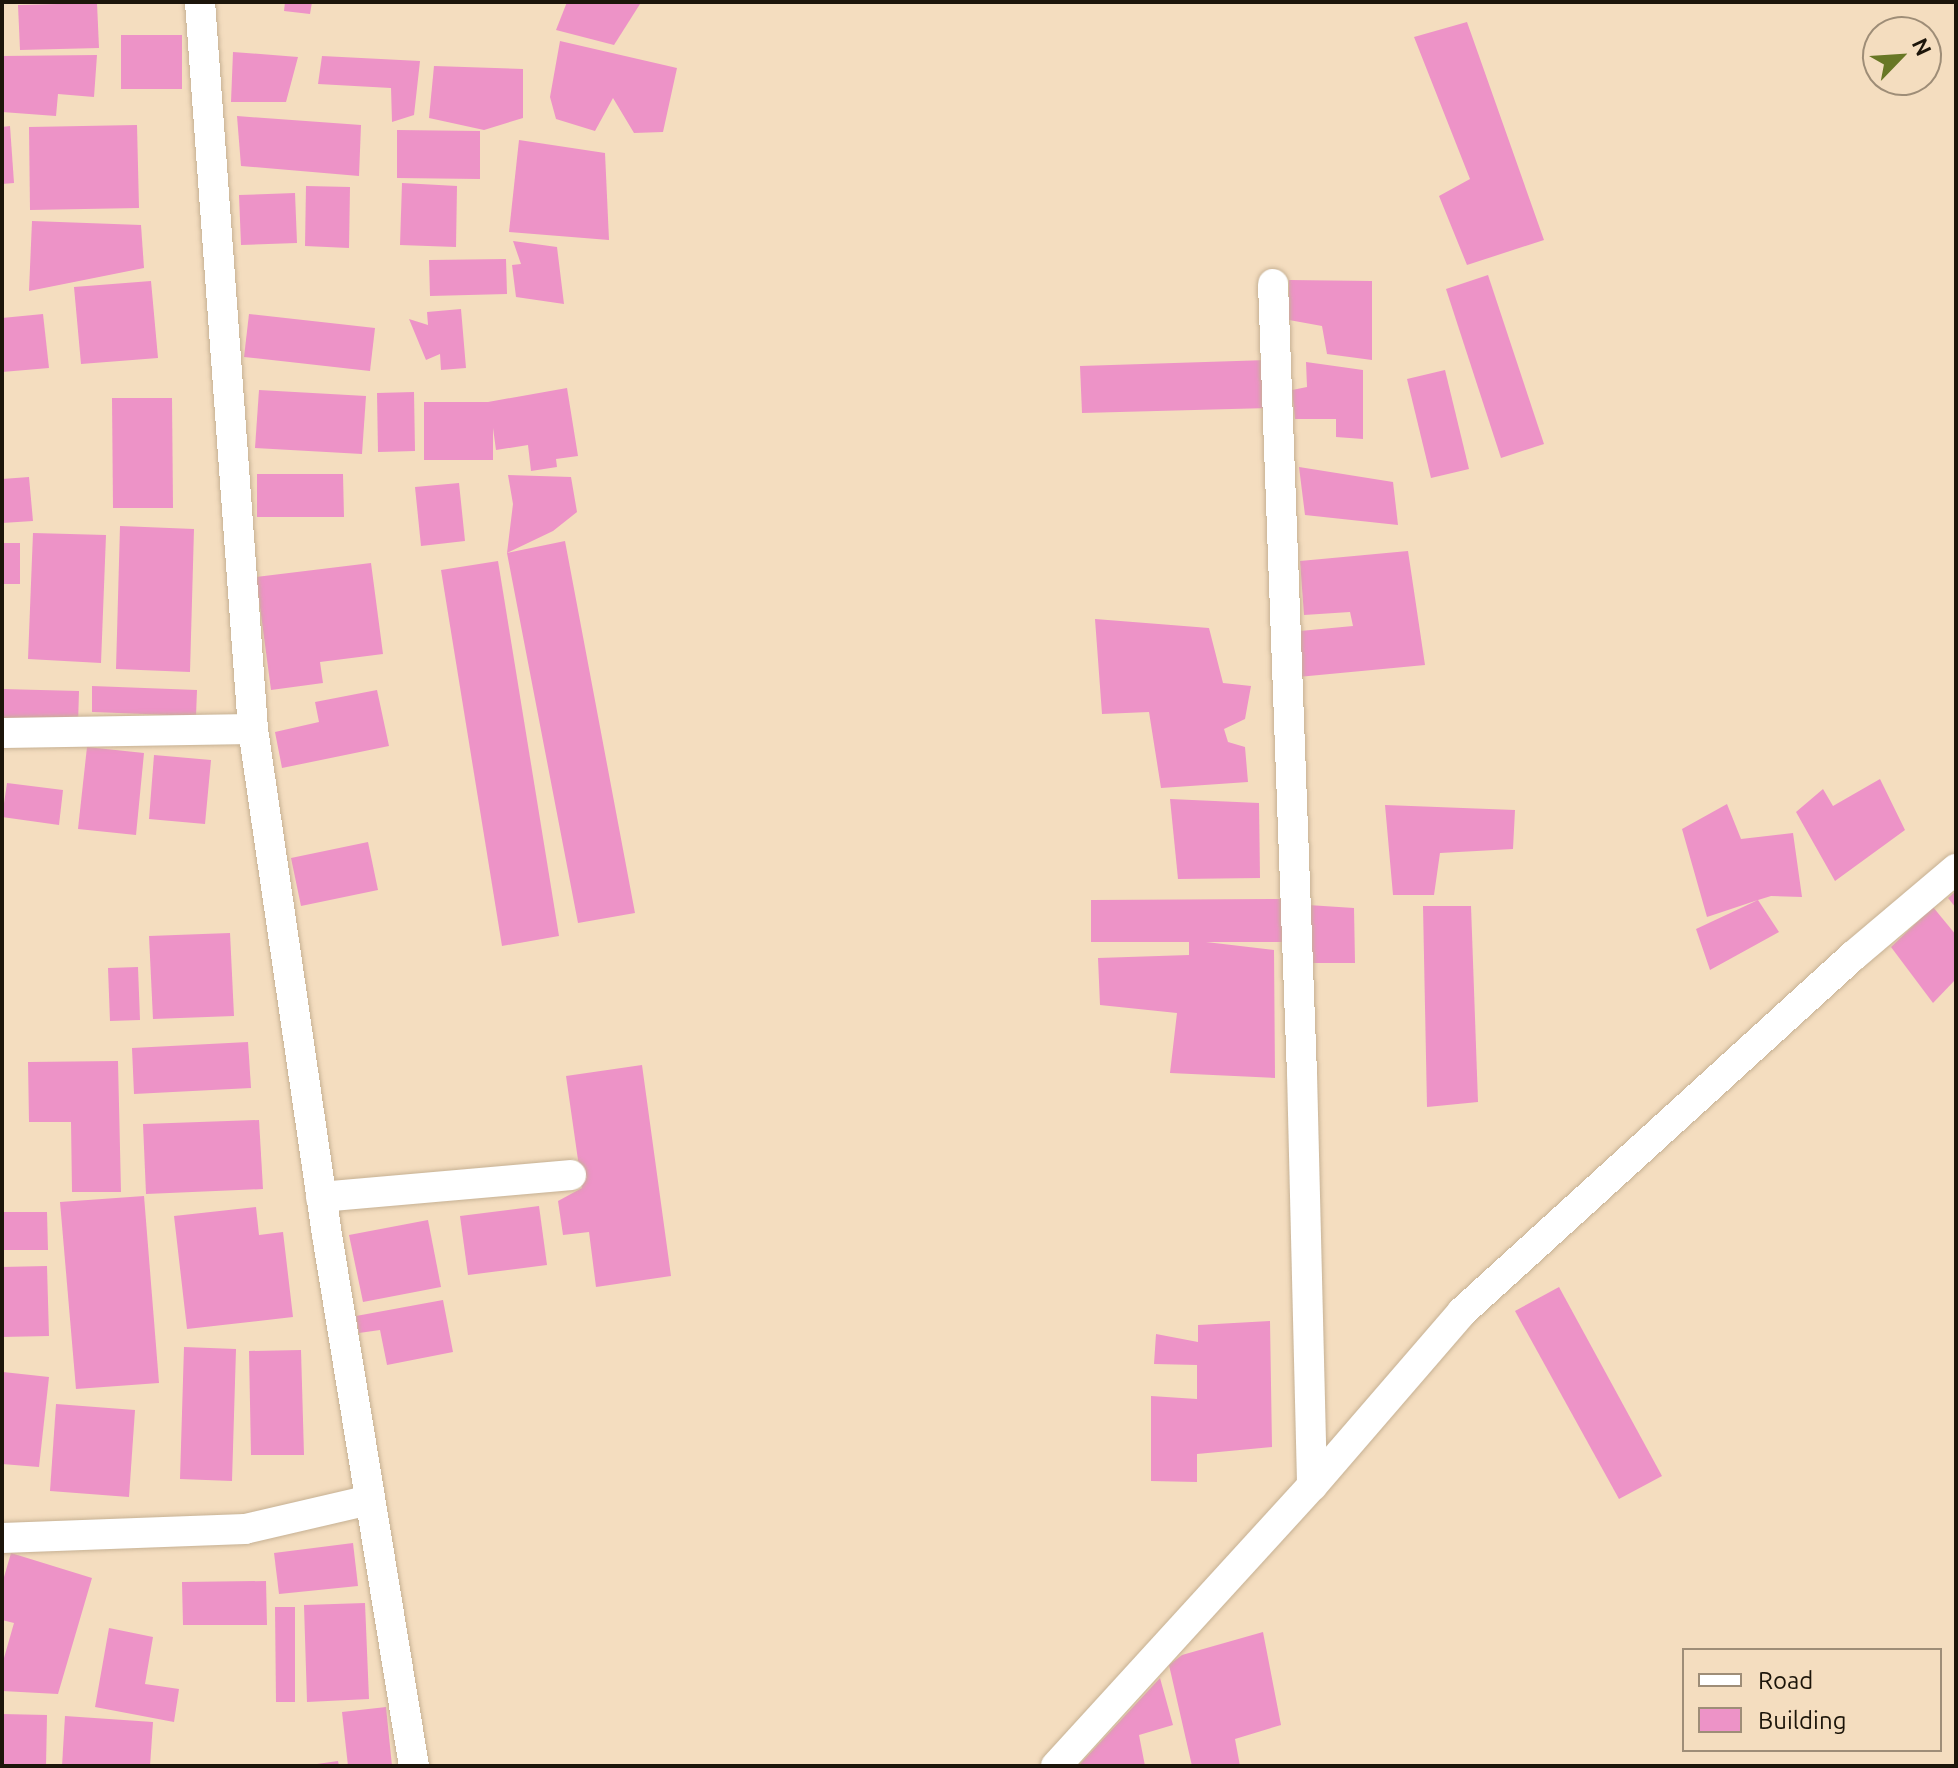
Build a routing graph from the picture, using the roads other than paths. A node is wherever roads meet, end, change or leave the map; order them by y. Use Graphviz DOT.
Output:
graph roads {
  1 [pos="200,2"];
  2 [pos="1273,284"];
  3 [pos="253,729"];
  4 [pos="2,733"];
  5 [pos="1956,869"];
  6 [pos="571,1175"];
  7 [pos="321,1197"];
  8 [pos="1312,1486"];
  9 [pos="370,1500"];
  10 [pos="2,1538"];
  11 [pos="414,1766"];
  12 [pos="1056,1766"];
  1 -- 3 [label="street"];
  2 -- 8 [label="street"];
  3 -- 4 [label="street"];
  3 -- 7 [label="street"];
  5 -- 8 [label="street"];
  6 -- 7 [label="street"];
  7 -- 9 [label="street"];
  8 -- 12 [label="street"];
  9 -- 10 [label="street"];
  9 -- 11 [label="street"];
}
